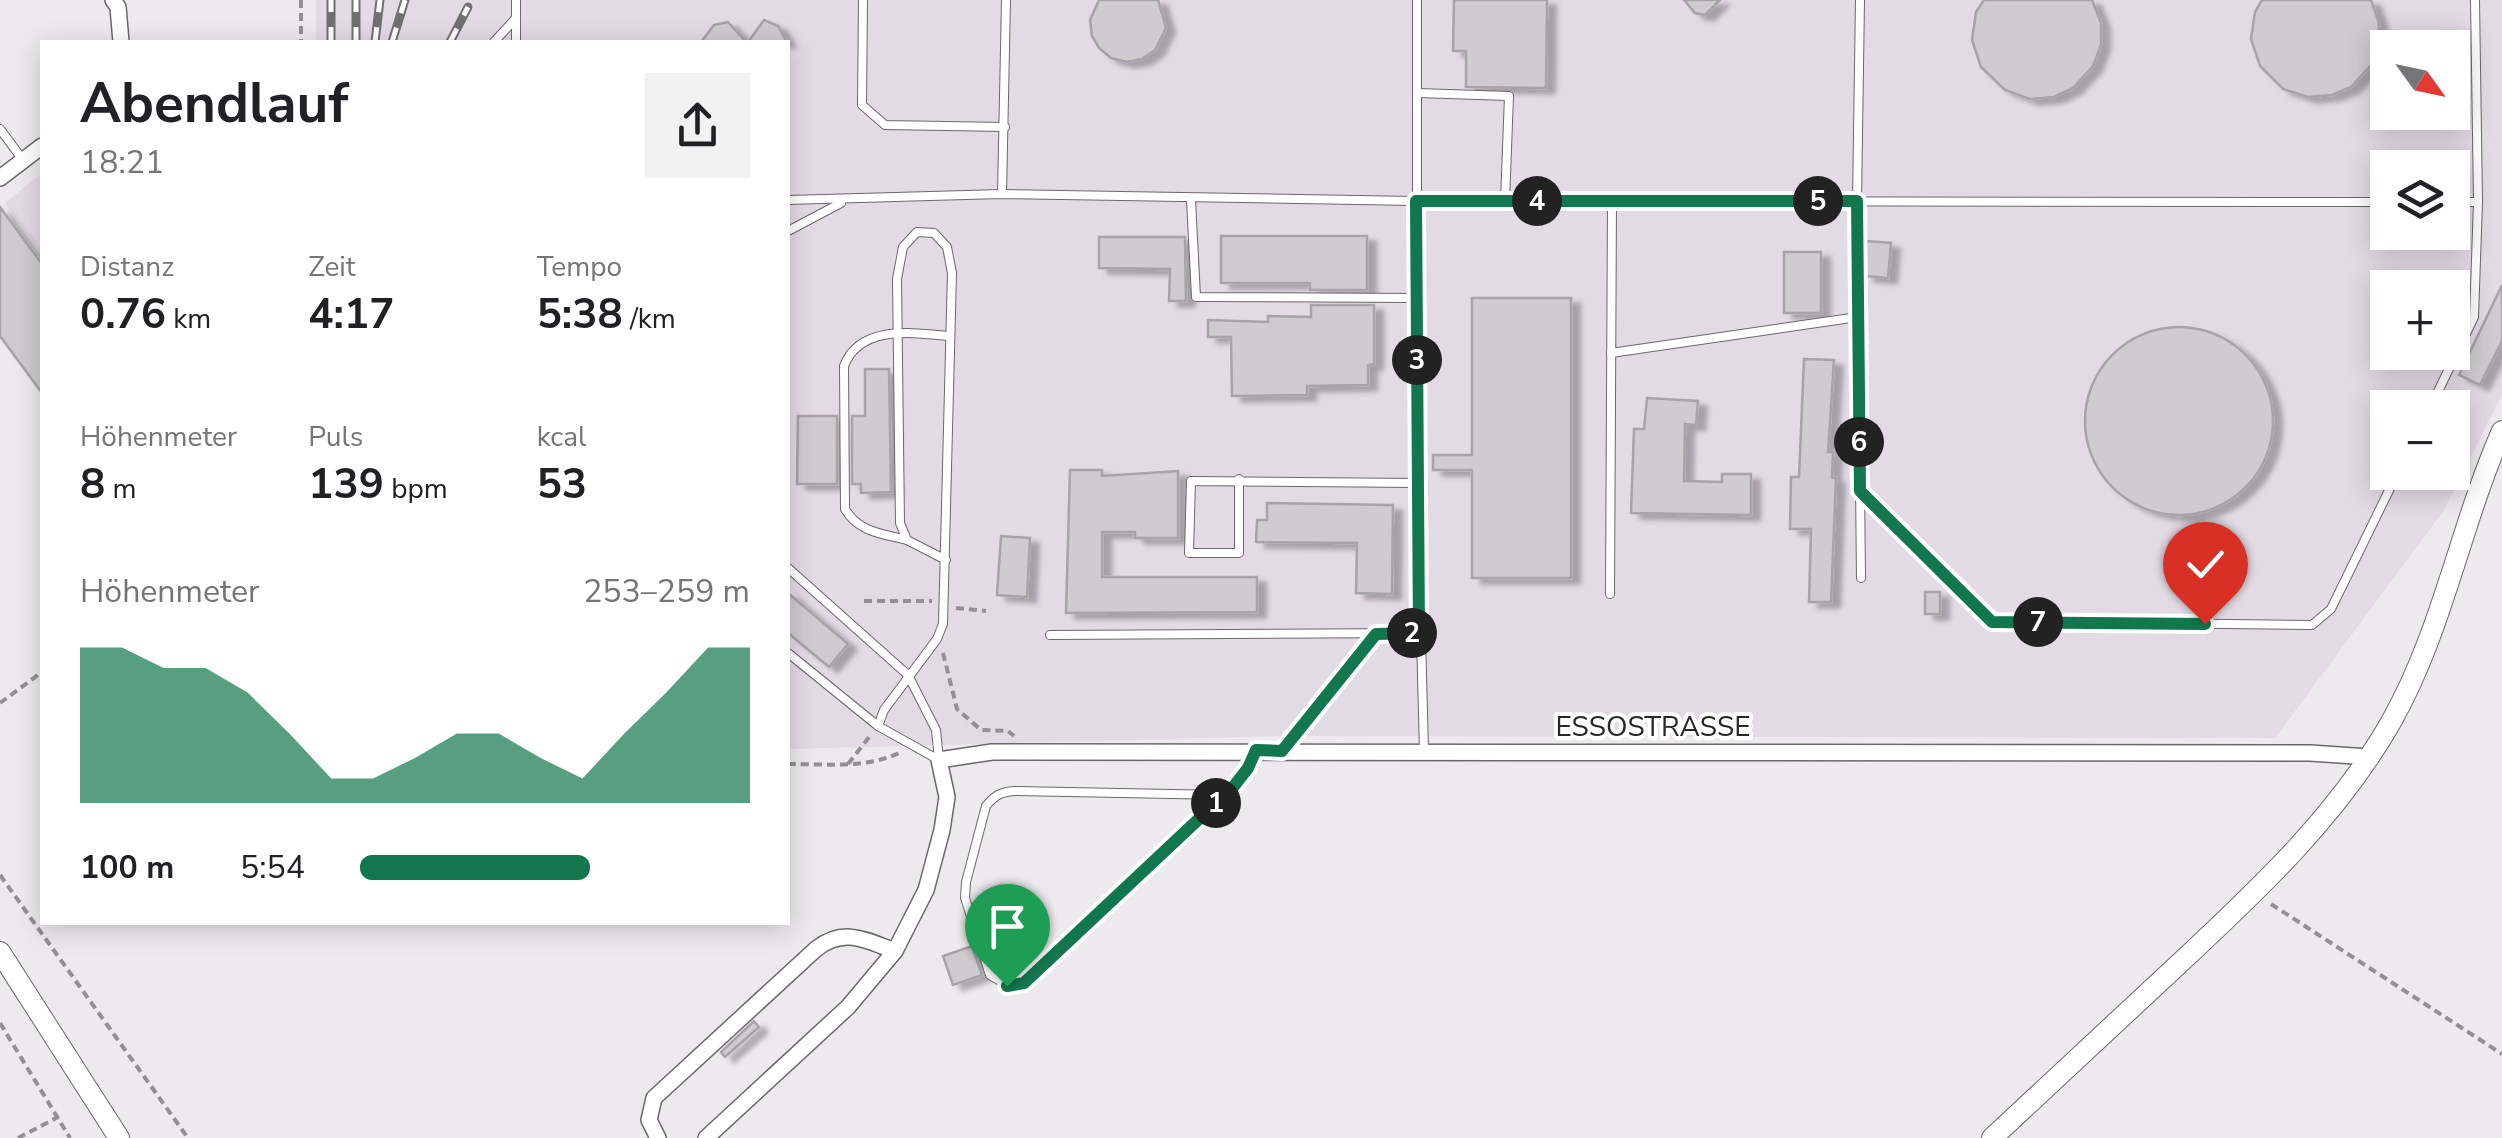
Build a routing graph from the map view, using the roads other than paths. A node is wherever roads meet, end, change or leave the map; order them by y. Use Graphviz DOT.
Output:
graph roads {
  1 [pos="113,0"];
  2 [pos="516,0"];
  3 [pos="864,0"];
  4 [pos="1006,0"];
  5 [pos="1418,0"];
  6 [pos="1860,0"];
  7 [pos="2474,0"];
  8 [pos="516,18"];
  9 [pos="122,40"];
  10 [pos="496,40"];
  11 [pos="516,40"];
  12 [pos="1417,93"];
  13 [pos="1006,128"];
  14 [pos="0,129"];
  15 [pos="40,147"];
  16 [pos="23,160"];
  17 [pos="0,178"];
  18 [pos="1002,194"];
  19 [pos="790,200"];
  20 [pos="1191,200"];
  21 [pos="845,201"];
  22 [pos="1416,201"];
  23 [pos="1505,201"];
  24 [pos="1857,201"];
  25 [pos="1612,202"];
  26 [pos="2370,202"];
  27 [pos="2470,202"];
  28 [pos="2478,202"];
  29 [pos="790,230"];
  30 [pos="1417,298"];
  31 [pos="1858,317"];
  32 [pos="898,332"];
  33 [pos="950,336"];
  34 [pos="1612,353"];
  35 [pos="2439,390"];
  36 [pos="2502,430"];
  37 [pos="1240,479"];
  38 [pos="1417,483"];
  39 [pos="2389,490"];
  40 [pos="1860,491"];
  41 [pos="907,540"];
  42 [pos="946,560"];
  43 [pos="790,570"];
  44 [pos="1861,578"];
  45 [pos="1610,594"];
  46 [pos="1419,633"];
  47 [pos="1050,636"];
  48 [pos="790,655"];
  49 [pos="908,675"];
  50 [pos="878,726"];
  51 [pos="1256,750"];
  52 [pos="1424,751"];
  53 [pos="2369,757"];
  54 [pos="938,760"];
  55 [pos="1224,795"];
  56 [pos="895,951"];
  57 [pos="0,952"];
  58 [pos="64,1050"];
  59 [pos="119,1138"];
  60 [pos="136,1138"];
  61 [pos="658,1138"];
  62 [pos="706,1138"];
  63 [pos="1992,1138"];
  1 -- 9 [label="street"];
  2 -- 8 [label="lane"];
  3 -- 13 [label="lane"];
  4 -- 13 [label="lane"];
  5 -- 12 [label="lane"];
  6 -- 24 [label="lane"];
  7 -- 28 [label="lane"];
  8 -- 10 [label="lane"];
  8 -- 11 [label="lane"];
  12 -- 22 [label="lane"];
  12 -- 23 [label="lane"];
  13 -- 18 [label="lane"];
  14 -- 16 [label="lane"];
  15 -- 16 [label="street"];
  16 -- 17 [label="street"];
  18 -- 20 [label="lane"];
  18 -- 21 [label="lane"];
  19 -- 21 [label="lane"];
  20 -- 22 [label="lane"];
  20 -- 30 [label="lane"];
  21 -- 29 [label="lane"];
  22 -- 23 [label="lane"];
  22 -- 30 [label="lane"];
  23 -- 25 [label="lane"];
  24 -- 25 [label="lane"];
  24 -- 26 [label="lane"];
  24 -- 31 [label="lane"];
  25 -- 34 [label="lane"];
  27 -- 28 [label="lane"];
  28 -- 35 [label="lane"];
  30 -- 38 [label="lane"];
  31 -- 34 [label="lane"];
  31 -- 40 [label="lane"];
  32 -- 33 [label="lane"];
  32 -- 33 [label="lane"];
  32 -- 41 [label="lane"];
  32 -- 41 [label="lane"];
  33 -- 42 [label="lane"];
  34 -- 45 [label="lane"];
  36 -- 53 [label="street"];
  37 -- 37 [label="lane"];
  37 -- 38 [label="lane"];
  38 -- 46 [label="lane"];
  39 -- 40 [label="lane"];
  40 -- 44 [label="lane"];
  41 -- 42 [label="lane"];
  42 -- 49 [label="lane"];
  43 -- 49 [label="lane"];
  46 -- 47 [label="lane"];
  46 -- 52 [label="lane"];
  48 -- 50 [label="lane"];
  49 -- 50 [label="lane"];
  49 -- 54 [label="lane"];
  50 -- 54 [label="lane"];
  51 -- 52 [label="street, ESSOSTRASSE"];
  51 -- 54 [label="street, ESSOSTRASSE"];
  51 -- 55 [label="lane"];
  52 -- 53 [label="street, ESSOSTRASSE"];
  53 -- 63 [label="street"];
  54 -- 56 [label="street"];
  55 -- 55 [label="lane"];
  56 -- 61 [label="street"];
  56 -- 62 [label="street"];
  57 -- 58 [label="street"];
  58 -- 59 [label="street"];
  58 -- 60 [label="street"];
}
